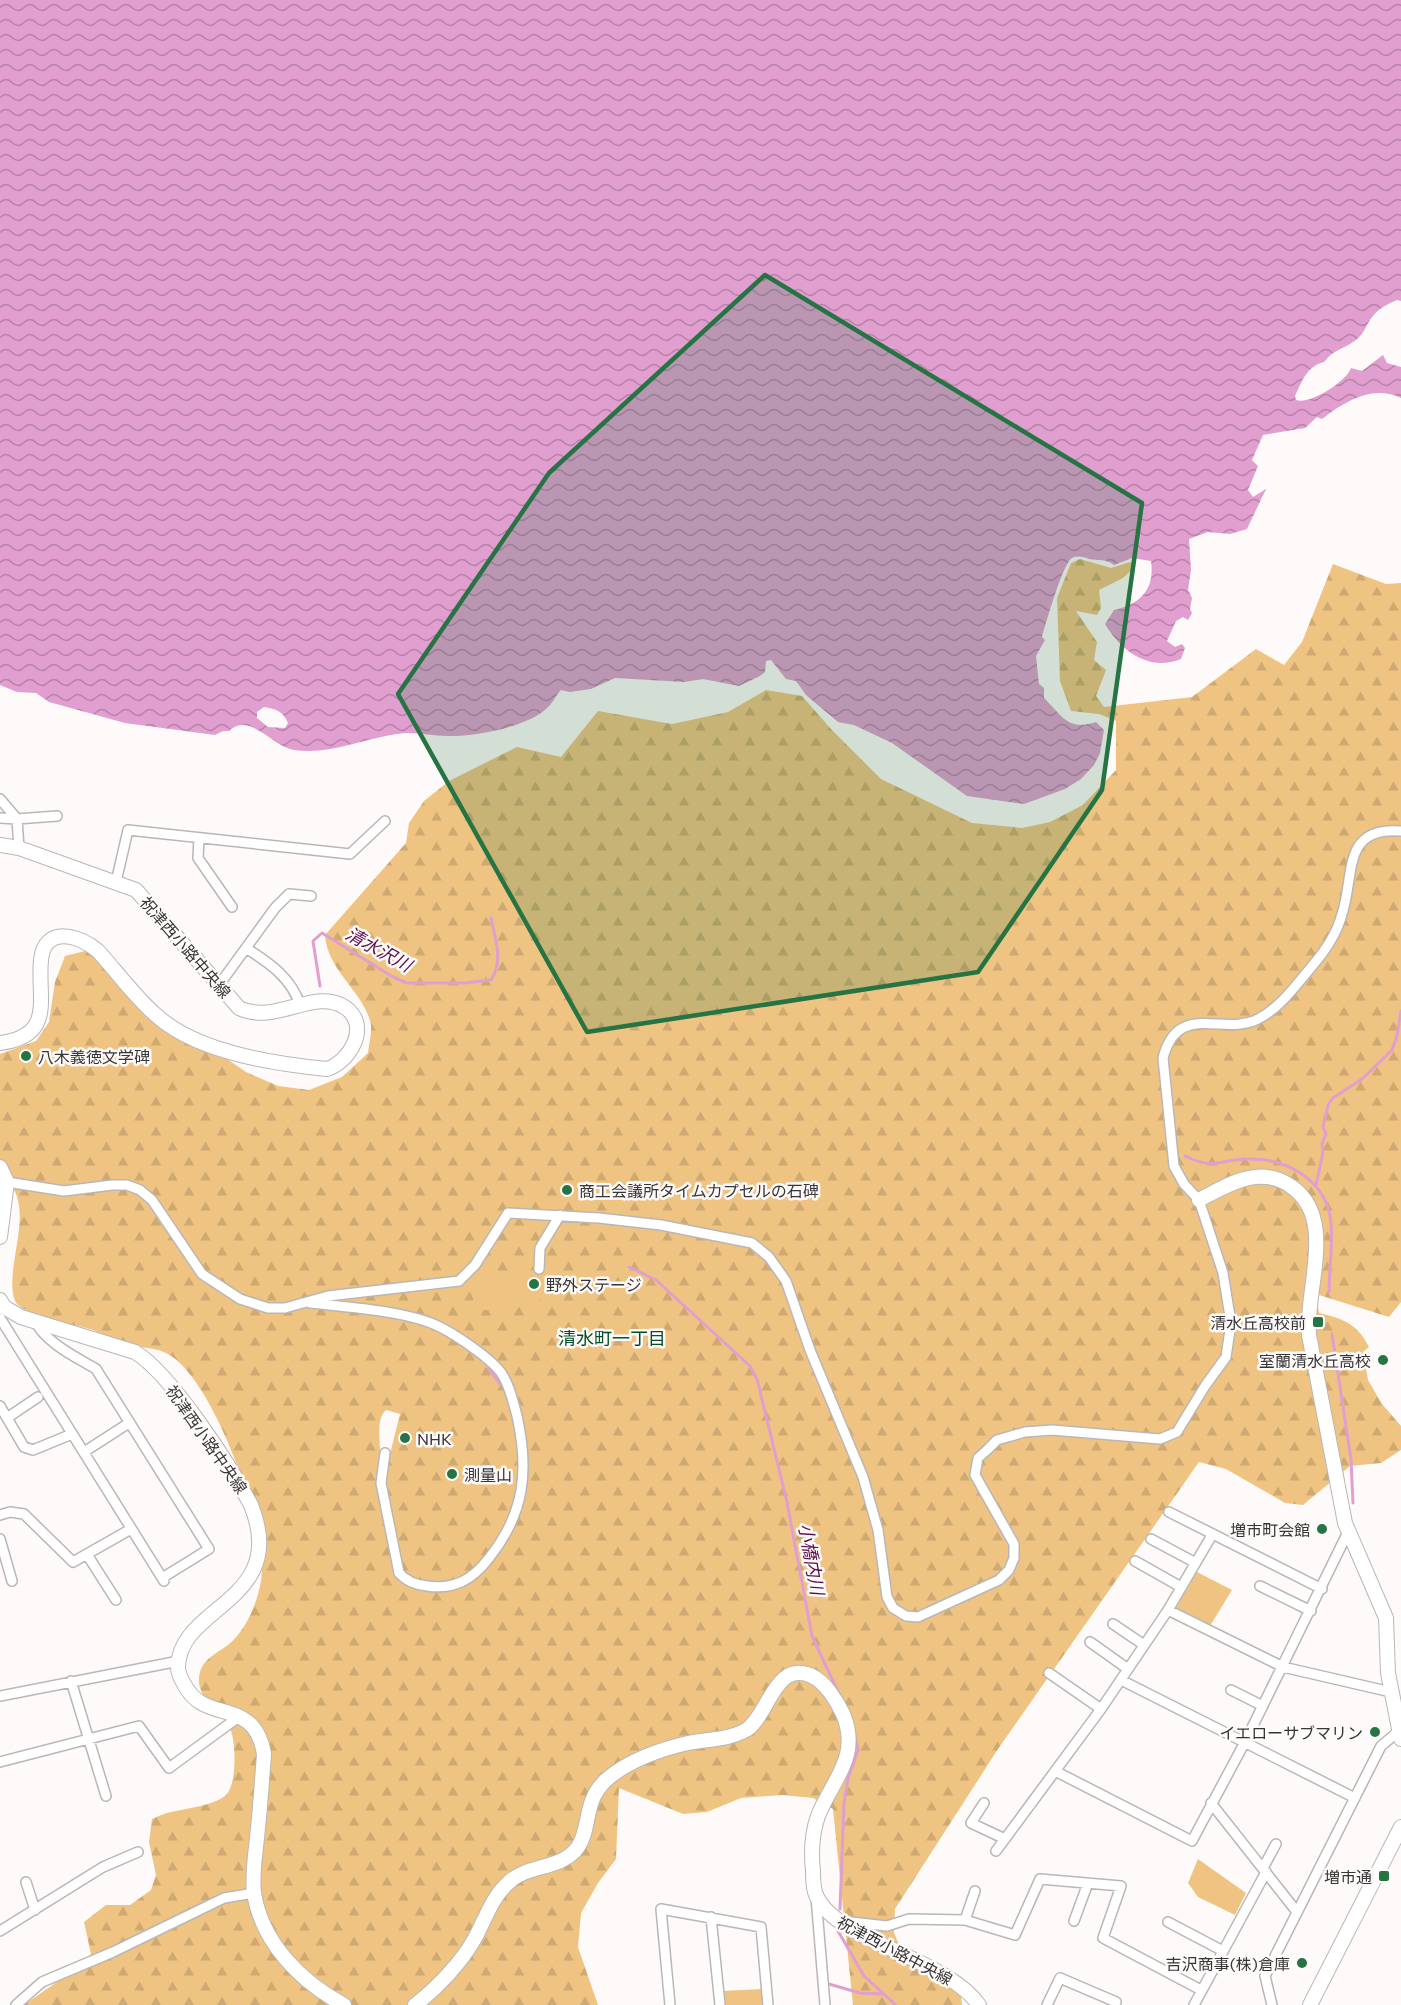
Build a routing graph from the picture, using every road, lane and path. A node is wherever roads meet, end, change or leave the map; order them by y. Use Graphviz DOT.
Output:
graph roads {
  1 [pos="0,799"];
  2 [pos="57,816"];
  3 [pos="0,818"];
  4 [pos="17,819"];
  5 [pos="385,821"];
  6 [pos="1401,831"];
  7 [pos="200,838"];
  8 [pos="0,845"];
  9 [pos="19,848"];
  10 [pos="350,854"];
  11 [pos="343,863"];
  12 [pos="116,882"];
  13 [pos="311,896"];
  14 [pos="232,907"];
  15 [pos="246,948"];
  16 [pos="219,985"];
  17 [pos="300,1005"];
  18 [pos="0,1043"];
  19 [pos="0,1167"];
  20 [pos="8,1182"];
  21 [pos="1199,1200"];
  22 [pos="560,1215"];
  23 [pos="0,1237"];
  24 [pos="539,1269"];
  25 [pos="305,1302"];
  26 [pos="1,1309"];
  27 [pos="35,1321"];
  28 [pos="38,1397"];
  29 [pos="0,1406"];
  30 [pos="7,1419"];
  31 [pos="129,1423"];
  32 [pos="72,1434"];
  33 [pos="84,1452"];
  34 [pos="385,1453"];
  35 [pos="1169,1512"];
  36 [pos="0,1515"];
  37 [pos="131,1529"];
  38 [pos="1348,1532"];
  39 [pos="1212,1535"];
  40 [pos="0,1539"];
  41 [pos="1150,1539"];
  42 [pos="88,1556"];
  43 [pos="1135,1561"];
  44 [pos="1194,1562"];
  45 [pos="12,1581"];
  46 [pos="1260,1586"];
  47 [pos="1180,1587"];
  48 [pos="1322,1589"];
  49 [pos="116,1600"];
  50 [pos="1168,1610"];
  51 [pos="1311,1611"];
  52 [pos="1113,1624"];
  53 [pos="1090,1642"];
  54 [pos="1144,1645"];
  55 [pos="179,1660"];
  56 [pos="1283,1667"];
  57 [pos="1128,1669"];
  58 [pos="1048,1673"];
  59 [pos="1121,1680"];
  60 [pos="71,1681"];
  61 [pos="1230,1690"];
  62 [pos="1391,1692"];
  63 [pos="0,1696"];
  64 [pos="1263,1706"];
  65 [pos="1101,1709"];
  66 [pos="240,1716"];
  67 [pos="1399,1726"];
  68 [pos="88,1739"];
  69 [pos="1245,1742"];
  70 [pos="0,1762"];
  71 [pos="1055,1771"];
  72 [pos="106,1796"];
  73 [pos="1355,1798"];
  74 [pos="984,1803"];
  75 [pos="1211,1803"];
  76 [pos="1401,1827"];
  77 [pos="1005,1839"];
  78 [pos="1276,1844"];
  79 [pos="996,1851"];
  80 [pos="138,1852"];
  81 [pos="1264,1870"];
  82 [pos="26,1882"];
  83 [pos="1088,1883"];
  84 [pos="975,1891"];
  85 [pos="254,1893"];
  86 [pos="815,1895"];
  87 [pos="34,1910"];
  88 [pos="1297,1912"];
  89 [pos="711,1917"];
  90 [pos="837,1920"];
  91 [pos="965,1920"];
  92 [pos="1074,1921"];
  93 [pos="1168,1922"];
  94 [pos="0,1931"];
  95 [pos="1222,1951"];
  96 [pos="1201,1990"];
  97 [pos="1116,2001"];
  98 [pos="16,2005"];
  99 [pos="344,2005"];
  100 [pos="415,2005"];
  101 [pos="669,2005"];
  102 [pos="720,2005"];
  103 [pos="768,2005"];
  104 [pos="825,2005"];
  105 [pos="979,2005"];
  106 [pos="1047,2005"];
  107 [pos="1194,2005"];
  108 [pos="1272,2005"];
  109 [pos="1311,2005"];
  1 -- 4 [label="street"];
  2 -- 4 [label="street"];
  3 -- 4 [label="street"];
  4 -- 9 [label="street"];
  5 -- 10 [label="street"];
  6 -- 21 [label="street"];
  7 -- 10 [label="street"];
  7 -- 12 [label="street"];
  7 -- 14 [label="street"];
  8 -- 9 [label="main road, 祝津西小路中央線"];
  9 -- 12 [label="main road, 祝津西小路中央線"];
  10 -- 11 [label="street"];
  12 -- 16 [label="main road, 祝津西小路中央線"];
  13 -- 15 [label="street"];
  15 -- 16 [label="street"];
  15 -- 17 [label="street"];
  16 -- 17 [label="main road, 祝津西小路中央線"];
  17 -- 18 [label="main road, 祝津西小路中央線"];
  19 -- 20 [label="main road"];
  20 -- 23 [label="main road"];
  20 -- 25 [label="street"];
  21 -- 22 [label="street"];
  21 -- 38 [label="main road"];
  22 -- 24 [label="street"];
  22 -- 25 [label="street"];
  25 -- 34 [label="street"];
  26 -- 27 [label="main road, 祝津西小路中央線"];
  26 -- 32 [label="street"];
  27 -- 31 [label="street"];
  27 -- 55 [label="main road, 祝津西小路中央線"];
  28 -- 30 [label="street"];
  29 -- 30 [label="street"];
  30 -- 32 [label="street"];
  31 -- 33 [label="street"];
  31 -- 37 [label="street"];
  32 -- 33 [label="street"];
  33 -- 37 [label="street"];
  35 -- 39 [label="street"];
  36 -- 42 [label="street"];
  37 -- 42 [label="street"];
  38 -- 48 [label="street"];
  38 -- 62 [label="main road"];
  39 -- 44 [label="street"];
  39 -- 48 [label="street"];
  40 -- 45 [label="street"];
  41 -- 44 [label="street"];
  42 -- 49 [label="street"];
  43 -- 47 [label="street"];
  44 -- 47 [label="street"];
  46 -- 51 [label="street"];
  47 -- 50 [label="street"];
  48 -- 51 [label="street"];
  50 -- 54 [label="street"];
  50 -- 56 [label="street"];
  51 -- 56 [label="street"];
  52 -- 54 [label="street"];
  53 -- 57 [label="street"];
  54 -- 57 [label="street"];
  55 -- 60 [label="street"];
  55 -- 66 [label="main road"];
  56 -- 62 [label="street"];
  56 -- 64 [label="street"];
  57 -- 59 [label="street"];
  58 -- 65 [label="street"];
  59 -- 65 [label="street"];
  59 -- 69 [label="street"];
  60 -- 63 [label="street"];
  60 -- 68 [label="street"];
  61 -- 64 [label="street"];
  62 -- 67 [label="main road"];
  64 -- 69 [label="street"];
  65 -- 71 [label="street"];
  66 -- 68 [label="street"];
  66 -- 85 [label="main road"];
  67 -- 73 [label="street"];
  68 -- 70 [label="street"];
  68 -- 72 [label="street"];
  69 -- 73 [label="street"];
  69 -- 75 [label="street"];
  71 -- 75 [label="street"];
  71 -- 77 [label="street"];
  73 -- 88 [label="street"];
  74 -- 77 [label="street"];
  75 -- 81 [label="street"];
  76 -- 109 [label="main road"];
  77 -- 79 [label="street"];
  78 -- 81 [label="street"];
  80 -- 87 [label="street"];
  81 -- 88 [label="street"];
  81 -- 95 [label="street"];
  82 -- 87 [label="street"];
  83 -- 91 [label="street"];
  83 -- 92 [label="street"];
  83 -- 96 [label="street"];
  84 -- 91 [label="street"];
  85 -- 98 [label="street"];
  85 -- 99 [label="main road"];
  86 -- 90 [label="main road, 祝津西小路中央線"];
  86 -- 100 [label="main road"];
  86 -- 104 [label="street"];
  87 -- 94 [label="street"];
  88 -- 108 [label="street"];
  89 -- 101 [label="street"];
  89 -- 102 [label="street"];
  89 -- 103 [label="street"];
  90 -- 91 [label="street"];
  90 -- 105 [label="main road, 祝津西小路中央線"];
  93 -- 95 [label="street"];
  95 -- 96 [label="street"];
  96 -- 107 [label="street"];
  97 -- 106 [label="street"];
}
